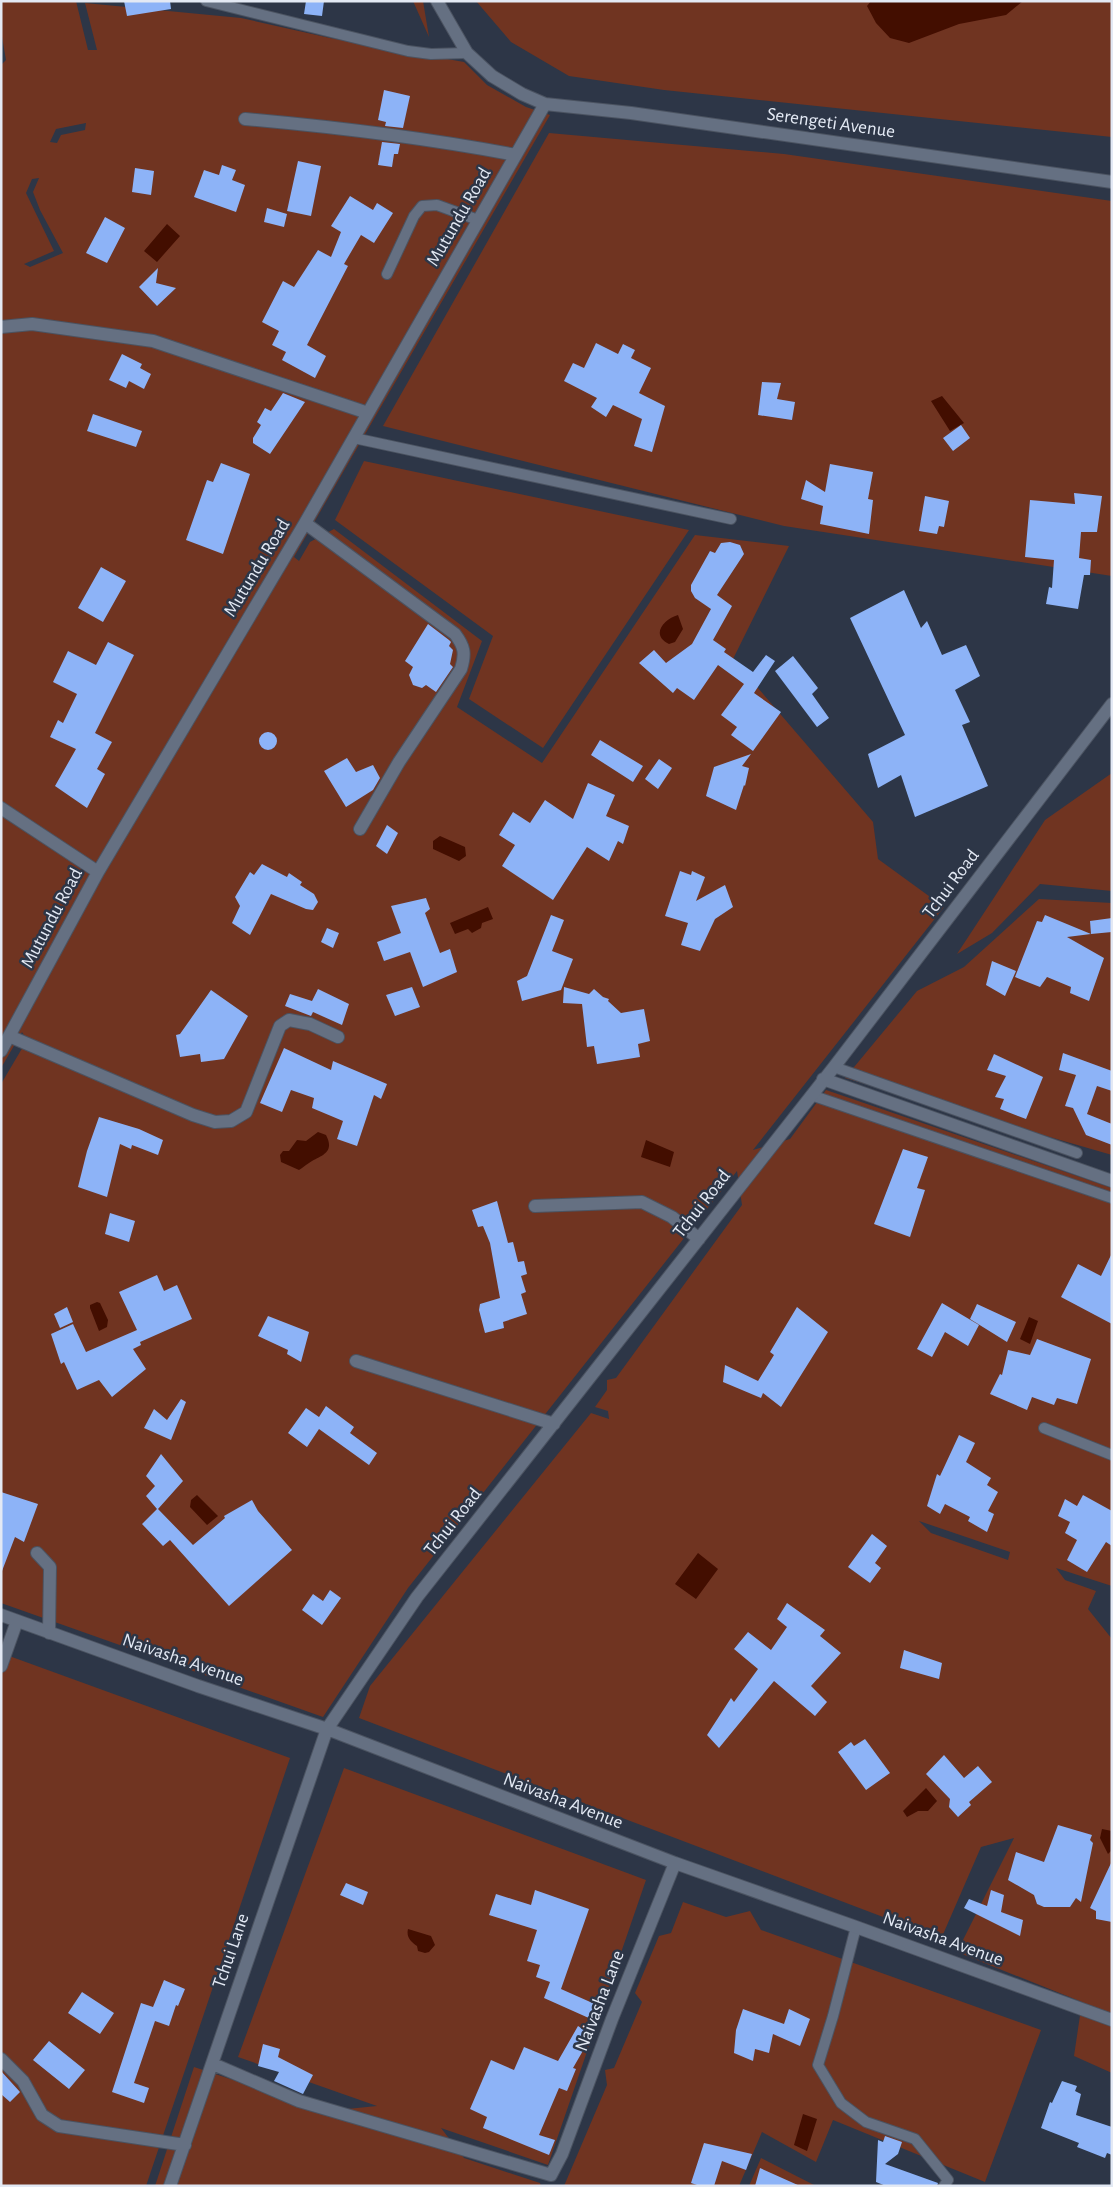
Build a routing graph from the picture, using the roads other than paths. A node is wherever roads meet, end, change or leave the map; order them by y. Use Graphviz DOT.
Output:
graph roads {
  1 [pos="206,1"];
  2 [pos="437,1"];
  3 [pos="467,53"];
  4 [pos="545,104"];
  5 [pos="245,119"];
  6 [pos="516,155"];
  7 [pos="1112,182"];
  8 [pos="478,220"];
  9 [pos="387,274"];
  10 [pos="1,327"];
  11 [pos="368,414"];
  12 [pos="354,438"];
  13 [pos="730,519"];
  14 [pos="305,523"];
  15 [pos="1112,704"];
  16 [pos="1,808"];
  17 [pos="360,830"];
  18 [pos="98,872"];
  19 [pos="9,1036"];
  20 [pos="338,1037"];
  21 [pos="1,1051"];
  22 [pos="834,1067"];
  23 [pos="823,1080"];
  24 [pos="811,1095"];
  25 [pos="1077,1153"];
  26 [pos="1112,1181"];
  27 [pos="1112,1198"];
  28 [pos="535,1206"];
  29 [pos="699,1239"];
  30 [pos="356,1361"];
  31 [pos="554,1424"];
  32 [pos="1044,1428"];
  33 [pos="1112,1456"];
  34 [pos="37,1553"];
  35 [pos="1,1615"];
  36 [pos="17,1621"];
  37 [pos="49,1633"];
  38 [pos="1,1666"];
  39 [pos="326,1729"];
  40 [pos="675,1864"];
  41 [pos="856,1927"];
  42 [pos="1112,2020"];
  43 [pos="1,2059"];
  44 [pos="213,2064"];
  45 [pos="185,2145"];
  46 [pos="172,2185"];
  47 [pos="944,2186"];
  1 -- 3 [label="lane"];
  2 -- 3 [label="street, Serengeti Avenue"];
  3 -- 4 [label="street, Serengeti Avenue"];
  4 -- 6 [label="street, Mutundu Road"];
  4 -- 7 [label="street, Serengeti Avenue"];
  5 -- 6 [label="street"];
  6 -- 8 [label="street, Mutundu Road"];
  8 -- 9 [label="lane"];
  8 -- 11 [label="street, Mutundu Road"];
  10 -- 11 [label="street"];
  11 -- 12 [label="street, Mutundu Road"];
  12 -- 13 [label="lane"];
  12 -- 14 [label="street, Mutundu Road"];
  14 -- 17 [label="street"];
  14 -- 18 [label="street, Mutundu Road"];
  15 -- 22 [label="street, Tchui Road"];
  16 -- 18 [label="street"];
  18 -- 19 [label="street, Mutundu Road"];
  19 -- 20 [label="street"];
  19 -- 21 [label="street, Mutundu Road"];
  22 -- 23 [label="street, Tchui Road"];
  22 -- 25 [label="lane"];
  23 -- 24 [label="street, Tchui Road"];
  23 -- 26 [label="street"];
  24 -- 27 [label="lane"];
  24 -- 29 [label="street, Tchui Road"];
  28 -- 29 [label="street"];
  29 -- 31 [label="street, Tchui Road"];
  30 -- 31 [label="street"];
  31 -- 39 [label="street, Tchui Road"];
  32 -- 33 [label="lane"];
  34 -- 37 [label="street"];
  35 -- 36 [label="street, Naivasha Avenue"];
  36 -- 37 [label="street, Naivasha Avenue"];
  36 -- 38 [label="street"];
  37 -- 39 [label="street, Naivasha Avenue"];
  39 -- 40 [label="street, Naivasha Avenue"];
  39 -- 44 [label="street, Tchui Lane"];
  40 -- 41 [label="street, Naivasha Avenue"];
  40 -- 44 [label="street, Naivasha Lane"];
  41 -- 42 [label="street, Naivasha Avenue"];
  41 -- 47 [label="lane"];
  43 -- 45 [label="street"];
  44 -- 45 [label="street, Tchui Lane"];
  45 -- 46 [label="street, Tchui Lane"];
}
